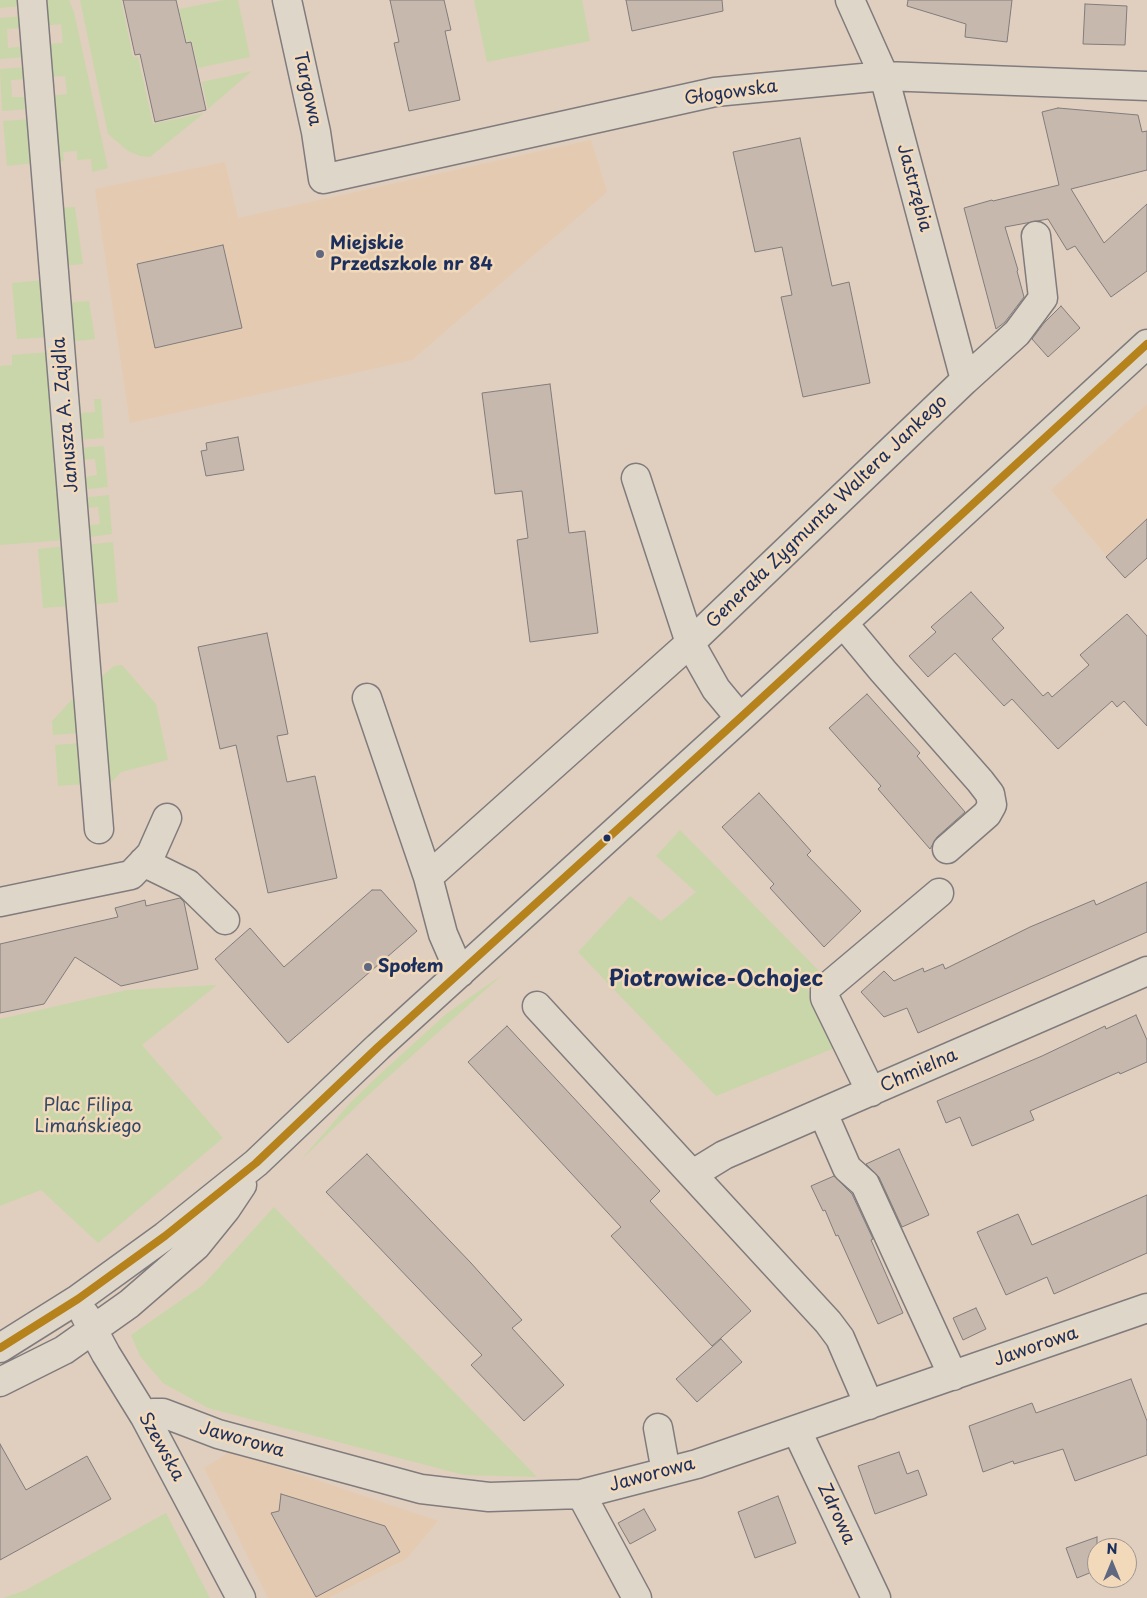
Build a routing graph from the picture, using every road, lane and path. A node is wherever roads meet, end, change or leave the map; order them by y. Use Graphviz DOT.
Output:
graph roads {
  1 [pos="32,0"];
  2 [pos="287,0"];
  3 [pos="850,0"];
  4 [pos="884,76"];
  5 [pos="1147,86"];
  6 [pos="323,179"];
  7 [pos="1036,236"];
  8 [pos="1147,344"];
  9 [pos="965,380"];
  10 [pos="636,478"];
  11 [pos="843,623"];
  12 [pos="690,644"];
  13 [pos="367,698"];
  14 [pos="740,718"];
  15 [pos="167,818"];
  16 [pos="99,829"];
  17 [pos="947,849"];
  18 [pos="143,862"];
  19 [pos="428,877"];
  20 [pos="939,893"];
  21 [pos="0,902"];
  22 [pos="225,920"];
  23 [pos="1147,971"];
  24 [pos="460,973"];
  25 [pos="537,1006"];
  26 [pos="871,1092"];
  27 [pos="823,1113"];
  28 [pos="256,1163"];
  29 [pos="693,1174"];
  30 [pos="78,1299"];
  31 [pos="1147,1308"];
  32 [pos="93,1329"];
  33 [pos="0,1348"];
  34 [pos="953,1376"];
  35 [pos="0,1382"];
  36 [pos="870,1405"];
  37 [pos="145,1417"];
  38 [pos="658,1428"];
  39 [pos="797,1431"];
  40 [pos="666,1472"];
  41 [pos="581,1494"];
  42 [pos="241,1598"];
  43 [pos="637,1598"];
  44 [pos="876,1598"];
  1 -- 16 [label="street, Janusza A. Zajdla"];
  2 -- 6 [label="street, Targowa"];
  3 -- 4 [label="street, Jastrzębia"];
  4 -- 5 [label="street, Głogowska"];
  4 -- 6 [label="street, Głogowska"];
  4 -- 9 [label="street, Jastrzębia"];
  7 -- 9 [label="street, Generała Zygmunta Waltera Jankego"];
  8 -- 11 [label="street"];
  9 -- 12 [label="street, Generała Zygmunta Waltera Jankego"];
  10 -- 12 [label="street, Generała Zygmunta Waltera Jankego"];
  11 -- 14 [label="street"];
  11 -- 17 [label="street"];
  12 -- 14 [label="street, Generała Zygmunta Waltera Jankego"];
  12 -- 19 [label="street, Generała Zygmunta Waltera Jankego"];
  13 -- 19 [label="street"];
  14 -- 24 [label="street"];
  15 -- 18 [label="street"];
  18 -- 21 [label="street"];
  18 -- 22 [label="street"];
  19 -- 24 [label="street"];
  20 -- 26 [label="street"];
  23 -- 26 [label="street, Chmielna"];
  24 -- 28 [label="street"];
  25 -- 29 [label="street"];
  26 -- 27 [label="street, Chmielna"];
  27 -- 29 [label="street, Chmielna"];
  27 -- 34 [label="street"];
  28 -- 30 [label="street"];
  28 -- 32 [label="street"];
  29 -- 36 [label="street"];
  30 -- 32 [label="street, Szewska"];
  30 -- 33 [label="street"];
  31 -- 34 [label="street, Jaworowa"];
  32 -- 35 [label="street"];
  32 -- 37 [label="street, Szewska"];
  34 -- 36 [label="street, Jaworowa"];
  36 -- 39 [label="street, Jaworowa"];
  37 -- 41 [label="street, Jaworowa"];
  37 -- 42 [label="street, Szewska"];
  38 -- 40 [label="street"];
  39 -- 40 [label="street, Jaworowa"];
  39 -- 44 [label="street, Zdrowa"];
  40 -- 41 [label="street, Jaworowa"];
  41 -- 43 [label="street"];
}
